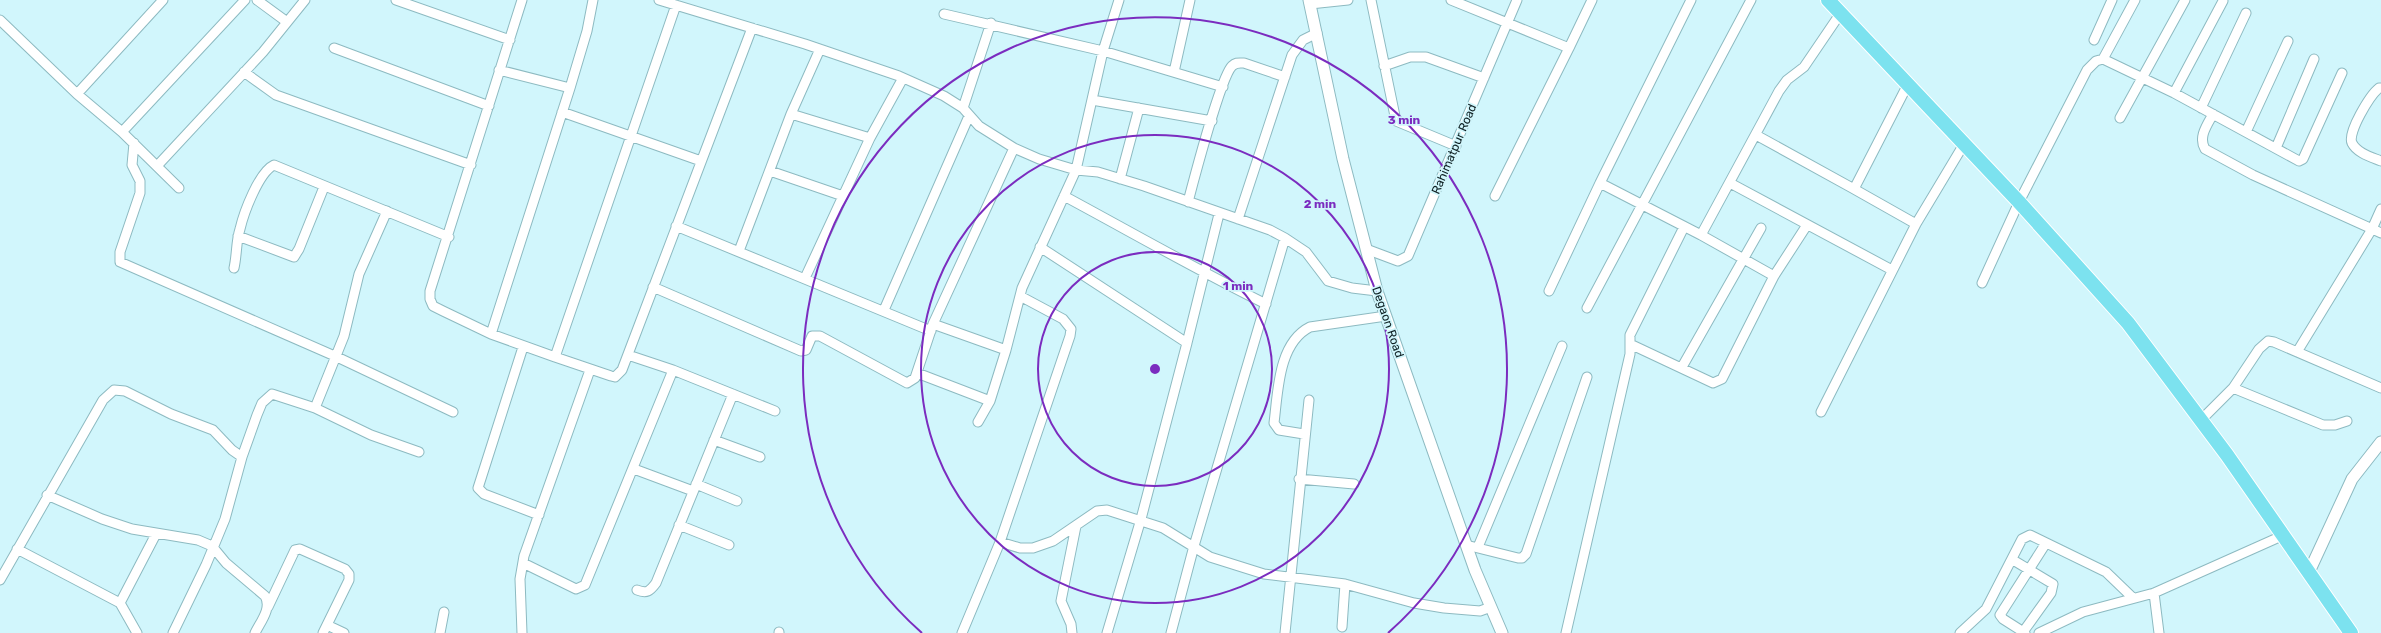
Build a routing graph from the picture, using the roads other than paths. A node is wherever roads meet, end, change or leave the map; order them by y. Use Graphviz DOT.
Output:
graph roads {
  1 [pos="163,0"];
  2 [pos="245,0"];
  3 [pos="257,0"];
  4 [pos="305,0"];
  5 [pos="396,0"];
  6 [pos="522,0"];
  7 [pos="593,0"];
  8 [pos="659,0"];
  9 [pos="1119,0"];
  10 [pos="1190,0"];
  11 [pos="1348,0"];
  12 [pos="1371,0"];
  13 [pos="1451,0"];
  14 [pos="1517,0"];
  15 [pos="1592,0"];
  16 [pos="1691,0"];
  17 [pos="1751,0"];
  18 [pos="1828,0"];
  19 [pos="2112,0"];
  20 [pos="2136,0"];
  21 [pos="2185,0"];
  22 [pos="2223,1"];
  23 [pos="1309,2"];
  24 [pos="674,3"];
  25 [pos="2246,13"];
  26 [pos="944,14"];
  27 [pos="1840,14"];
  28 [pos="0,20"];
  29 [pos="287,22"];
  30 [pos="1508,22"];
  31 [pos="991,23"];
  32 [pos="752,28"];
  33 [pos="1317,33"];
  34 [pos="510,40"];
  35 [pos="2094,40"];
  36 [pos="2288,41"];
  37 [pos="334,48"];
  38 [pos="1569,48"];
  39 [pos="820,49"];
  40 [pos="1103,51"];
  41 [pos="2103,59"];
  42 [pos="2314,59"];
  43 [pos="1384,66"];
  44 [pos="499,70"];
  45 [pos="244,72"];
  46 [pos="1174,72"];
  47 [pos="2342,73"];
  48 [pos="1285,77"];
  49 [pos="2142,77"];
  50 [pos="903,78"];
  51 [pos="1484,78"];
  52 [pos="1908,86"];
  53 [pos="1223,87"];
  54 [pos="570,88"];
  55 [pos="2381,88"];
  56 [pos="2174,93"];
  57 [pos="77,94"];
  58 [pos="1092,100"];
  59 [pos="489,106"];
  60 [pos="962,108"];
  61 [pos="1139,108"];
  62 [pos="2201,108"];
  63 [pos="562,112"];
  64 [pos="791,114"];
  65 [pos="2213,114"];
  66 [pos="968,116"];
  67 [pos="2120,118"];
  68 [pos="1212,121"];
  69 [pos="122,132"];
  70 [pos="2246,132"];
  71 [pos="1756,135"];
  72 [pos="632,137"];
  73 [pos="870,138"];
  74 [pos="134,144"];
  75 [pos="1964,144"];
  76 [pos="1456,146"];
  77 [pos="1014,148"];
  78 [pos="2276,148"];
  79 [pos="701,161"];
  80 [pos="2381,161"];
  81 [pos="470,165"];
  82 [pos="157,166"];
  83 [pos="1076,170"];
  84 [pos="770,171"];
  85 [pos="1120,179"];
  86 [pos="1600,183"];
  87 [pos="1730,183"];
  88 [pos="324,187"];
  89 [pos="179,188"];
  90 [pos="1854,189"];
  91 [pos="843,196"];
  92 [pos="1064,196"];
  93 [pos="1495,196"];
  94 [pos="1188,202"];
  95 [pos="2019,202"];
  96 [pos="1642,204"];
  97 [pos="2381,209"];
  98 [pos="387,211"];
  99 [pos="1219,214"];
  100 [pos="1238,219"];
  101 [pos="1916,224"];
  102 [pos="1807,225"];
  103 [pos="676,226"];
  104 [pos="1684,227"];
  105 [pos="1761,228"];
  106 [pos="2377,231"];
  107 [pos="1701,235"];
  108 [pos="238,236"];
  109 [pos="449,237"];
  110 [pos="1286,238"];
  111 [pos="1040,247"];
  112 [pos="1366,248"];
  113 [pos="739,251"];
  114 [pos="1745,259"];
  115 [pos="234,268"];
  116 [pos="1892,270"];
  117 [pos="1205,274"];
  118 [pos="1774,276"];
  119 [pos="805,278"];
  120 [pos="1982,283"];
  121 [pos="653,287"];
  122 [pos="1377,291"];
  123 [pos="1549,291"];
  124 [pos="1020,296"];
  125 [pos="1266,304"];
  126 [pos="1587,308"];
  127 [pos="884,310"];
  128 [pos="1386,316"];
  129 [pos="932,328"];
  130 [pos="491,334"];
  131 [pos="1187,343"];
  132 [pos="1630,344"];
  133 [pos="1562,346"];
  134 [pos="523,347"];
  135 [pos="1006,350"];
  136 [pos="2297,352"];
  137 [pos="628,355"];
  138 [pos="337,357"];
  139 [pos="555,357"];
  140 [pos="1682,367"];
  141 [pos="590,370"];
  142 [pos="673,370"];
  143 [pos="917,373"];
  144 [pos="1587,376"];
  145 [pos="2381,377"];
  146 [pos="2378,386"];
  147 [pos="2233,388"];
  148 [pos="733,394"];
  149 [pos="990,400"];
  150 [pos="1309,400"];
  151 [pos="315,408"];
  152 [pos="775,411"];
  153 [pos="453,412"];
  154 [pos="1821,412"];
  155 [pos="2201,420"];
  156 [pos="2347,420"];
  157 [pos="978,422"];
  158 [pos="1304,434"];
  159 [pos="714,440"];
  160 [pos="2381,442"];
  161 [pos="419,452"];
  162 [pos="242,457"];
  163 [pos="760,457"];
  164 [pos="634,468"];
  165 [pos="1299,479"];
  166 [pos="1354,484"];
  167 [pos="694,488"];
  168 [pos="47,494"];
  169 [pos="738,501"];
  170 [pos="539,515"];
  171 [pos="1141,519"];
  172 [pos="679,525"];
  173 [pos="1076,526"];
  174 [pos="156,534"];
  175 [pos="2284,535"];
  176 [pos="1000,542"];
  177 [pos="2046,543"];
  178 [pos="729,545"];
  179 [pos="212,546"];
  180 [pos="1194,546"];
  181 [pos="1472,546"];
  182 [pos="17,549"];
  183 [pos="2013,560"];
  184 [pos="523,563"];
  185 [pos="2030,569"];
  186 [pos="2309,572"];
  187 [pos="1290,578"];
  188 [pos="0,580"];
  189 [pos="1345,584"];
  190 [pos="637,590"];
  191 [pos="2154,593"];
  192 [pos="2133,598"];
  193 [pos="120,603"];
  194 [pos="268,607"];
  195 [pos="1491,607"];
  196 [pos="444,612"];
  197 [pos="1342,627"];
  198 [pos="325,629"];
  199 [pos="2347,631"];
  200 [pos="2024,632"];
  201 [pos="136,633"];
  202 [pos="173,633"];
  203 [pos="255,633"];
  204 [pos="344,633"];
  205 [pos="440,633"];
  206 [pos="522,633"];
  207 [pos="962,633"];
  208 [pos="1072,633"];
  209 [pos="1107,633"];
  210 [pos="1171,633"];
  211 [pos="1285,633"];
  212 [pos="1502,633"];
  213 [pos="1566,633"];
  214 [pos="1960,633"];
  215 [pos="2039,633"];
  216 [pos="2159,633"];
  1 -- 57 [label="street"];
  2 -- 69 [label="street"];
  3 -- 29 [label="street"];
  4 -- 29 [label="street"];
  5 -- 34 [label="street"];
  6 -- 34 [label="street"];
  7 -- 54 [label="street"];
  8 -- 24 [label="street"];
  9 -- 40 [label="street"];
  10 -- 46 [label="street"];
  11 -- 23 [label="street"];
  12 -- 43 [label="street"];
  13 -- 30 [label="street"];
  14 -- 30 [label="street, Rahimatpur Road"];
  15 -- 38 [label="street"];
  16 -- 86 [label="street"];
  17 -- 96 [label="street"];
  18 -- 27 [label="main road"];
  19 -- 35 [label="street"];
  20 -- 41 [label="street"];
  21 -- 49 [label="street"];
  22 -- 56 [label="street"];
  23 -- 33 [label="street, Degaon Road"];
  24 -- 32 [label="street"];
  24 -- 72 [label="street"];
  25 -- 62 [label="street"];
  26 -- 31 [label="street"];
  27 -- 52 [label="main road"];
  27 -- 71 [label="street"];
  28 -- 57 [label="street"];
  29 -- 45 [label="street"];
  30 -- 38 [label="street"];
  30 -- 51 [label="street, Rahimatpur Road"];
  31 -- 40 [label="street"];
  31 -- 60 [label="street"];
  32 -- 39 [label="street"];
  32 -- 79 [label="street"];
  33 -- 48 [label="street"];
  33 -- 112 [label="street, Degaon Road"];
  34 -- 44 [label="street"];
  36 -- 70 [label="street"];
  37 -- 59 [label="street"];
  38 -- 93 [label="street"];
  39 -- 50 [label="street"];
  39 -- 64 [label="street"];
  40 -- 46 [label="street"];
  40 -- 58 [label="street"];
  41 -- 49 [label="street"];
  41 -- 95 [label="street"];
  42 -- 78 [label="street"];
  43 -- 51 [label="street"];
  43 -- 76 [label="street"];
  44 -- 54 [label="street"];
  44 -- 59 [label="street"];
  45 -- 81 [label="street"];
  45 -- 82 [label="street"];
  46 -- 53 [label="street"];
  47 -- 78 [label="street"];
  48 -- 53 [label="street"];
  48 -- 100 [label="street"];
  49 -- 56 [label="street"];
  49 -- 67 [label="street"];
  50 -- 60 [label="street"];
  50 -- 73 [label="street"];
  51 -- 76 [label="street, Rahimatpur Road"];
  52 -- 75 [label="main road"];
  52 -- 90 [label="street"];
  53 -- 68 [label="street"];
  54 -- 63 [label="street"];
  55 -- 80 [label="street"];
  56 -- 62 [label="street"];
  57 -- 69 [label="street"];
  58 -- 61 [label="street"];
  58 -- 83 [label="street"];
  59 -- 81 [label="street"];
  60 -- 66 [label="street"];
  61 -- 68 [label="street"];
  61 -- 85 [label="street"];
  62 -- 65 [label="street"];
  63 -- 72 [label="street"];
  63 -- 130 [label="street"];
  64 -- 73 [label="street"];
  64 -- 84 [label="street"];
  65 -- 70 [label="street"];
  65 -- 106 [label="street"];
  66 -- 77 [label="street"];
  66 -- 127 [label="street"];
  68 -- 94 [label="street"];
  69 -- 74 [label="street"];
  70 -- 78 [label="street"];
  71 -- 87 [label="street"];
  71 -- 90 [label="street"];
  72 -- 79 [label="street"];
  72 -- 139 [label="street"];
  73 -- 91 [label="street"];
  74 -- 82 [label="street"];
  74 -- 138 [label="street"];
  75 -- 95 [label="main road"];
  75 -- 101 [label="street"];
  76 -- 112 [label="street, Rahimatpur Road"];
  77 -- 83 [label="street"];
  77 -- 129 [label="street"];
  79 -- 103 [label="street"];
  81 -- 109 [label="street"];
  82 -- 89 [label="street"];
  83 -- 85 [label="street"];
  83 -- 92 [label="street"];
  84 -- 91 [label="street"];
  84 -- 113 [label="street"];
  85 -- 94 [label="street"];
  86 -- 96 [label="street"];
  86 -- 123 [label="street"];
  87 -- 102 [label="street"];
  87 -- 107 [label="street"];
  88 -- 98 [label="street"];
  88 -- 108 [label="street"];
  88 -- 108 [label="street"];
  90 -- 101 [label="street"];
  91 -- 119 [label="street"];
  92 -- 111 [label="street"];
  92 -- 117 [label="street"];
  94 -- 99 [label="street"];
  95 -- 120 [label="street"];
  95 -- 155 [label="main road"];
  96 -- 104 [label="street"];
  96 -- 126 [label="street"];
  97 -- 106 [label="street"];
  98 -- 109 [label="street"];
  98 -- 138 [label="street"];
  99 -- 100 [label="street"];
  99 -- 117 [label="street"];
  100 -- 110 [label="street"];
  101 -- 116 [label="street"];
  102 -- 116 [label="street"];
  102 -- 118 [label="street"];
  103 -- 113 [label="street"];
  103 -- 121 [label="street"];
  104 -- 107 [label="street"];
  104 -- 132 [label="street"];
  105 -- 114 [label="street"];
  106 -- 136 [label="street"];
  107 -- 114 [label="street"];
  108 -- 115 [label="street"];
  109 -- 130 [label="street"];
  110 -- 122 [label="street"];
  110 -- 125 [label="street"];
  111 -- 124 [label="street"];
  111 -- 131 [label="street"];
  112 -- 122 [label="street, Degaon Road"];
  113 -- 119 [label="street"];
  114 -- 118 [label="street"];
  114 -- 140 [label="street"];
  116 -- 154 [label="street"];
  117 -- 125 [label="street"];
  117 -- 131 [label="street"];
  118 -- 140 [label="street"];
  119 -- 127 [label="street"];
  121 -- 137 [label="street"];
  121 -- 143 [label="street"];
  122 -- 128 [label="street, Degaon Road"];
  124 -- 135 [label="street"];
  124 -- 176 [label="street"];
  125 -- 180 [label="street"];
  127 -- 129 [label="street"];
  128 -- 158 [label="street"];
  128 -- 181 [label="street, Degaon Road"];
  129 -- 135 [label="street"];
  129 -- 143 [label="street"];
  130 -- 134 [label="street"];
  131 -- 171 [label="street"];
  132 -- 140 [label="street"];
  132 -- 213 [label="street"];
  133 -- 181 [label="street"];
  134 -- 139 [label="street"];
  134 -- 170 [label="street"];
  135 -- 149 [label="street"];
  136 -- 146 [label="street"];
  136 -- 147 [label="street"];
  137 -- 141 [label="street"];
  137 -- 142 [label="street"];
  138 -- 151 [label="street"];
  138 -- 153 [label="street"];
  139 -- 141 [label="street"];
  141 -- 170 [label="street"];
  142 -- 148 [label="street"];
  142 -- 164 [label="street"];
  143 -- 149 [label="street"];
  144 -- 181 [label="street"];
  145 -- 146 [label="street"];
  147 -- 155 [label="street"];
  147 -- 156 [label="street"];
  148 -- 152 [label="street"];
  148 -- 159 [label="street"];
  149 -- 157 [label="street"];
  150 -- 158 [label="street"];
  151 -- 161 [label="street"];
  151 -- 162 [label="street"];
  155 -- 175 [label="main road"];
  158 -- 165 [label="street"];
  159 -- 163 [label="street"];
  159 -- 167 [label="street"];
  160 -- 186 [label="street"];
  162 -- 168 [label="street"];
  162 -- 179 [label="street"];
  164 -- 167 [label="street"];
  164 -- 184 [label="street"];
  165 -- 166 [label="street"];
  165 -- 187 [label="street"];
  167 -- 169 [label="street"];
  167 -- 172 [label="street"];
  168 -- 174 [label="street"];
  168 -- 182 [label="street"];
  170 -- 184 [label="street"];
  171 -- 173 [label="street"];
  171 -- 180 [label="street"];
  171 -- 209 [label="street"];
  172 -- 178 [label="street"];
  172 -- 190 [label="street"];
  173 -- 176 [label="street"];
  173 -- 208 [label="street"];
  174 -- 179 [label="street"];
  174 -- 193 [label="street"];
  175 -- 186 [label="main road"];
  175 -- 191 [label="street"];
  176 -- 207 [label="street"];
  177 -- 183 [label="street"];
  177 -- 185 [label="street"];
  177 -- 192 [label="street"];
  179 -- 194 [label="street"];
  179 -- 202 [label="street"];
  180 -- 187 [label="street"];
  180 -- 210 [label="street"];
  181 -- 195 [label="street, Degaon Road"];
  182 -- 188 [label="street"];
  182 -- 193 [label="street"];
  183 -- 185 [label="street"];
  183 -- 214 [label="street"];
  184 -- 206 [label="street"];
  185 -- 200 [label="street"];
  185 -- 200 [label="street"];
  186 -- 199 [label="main road"];
  187 -- 189 [label="street"];
  187 -- 211 [label="street"];
  189 -- 195 [label="street"];
  189 -- 197 [label="street"];
  191 -- 192 [label="street"];
  191 -- 216 [label="street"];
  192 -- 215 [label="street"];
  193 -- 201 [label="street"];
  194 -- 198 [label="street"];
  194 -- 203 [label="street"];
  195 -- 212 [label="street, Degaon Road"];
  196 -- 205 [label="street"];
  198 -- 204 [label="street"];
}
